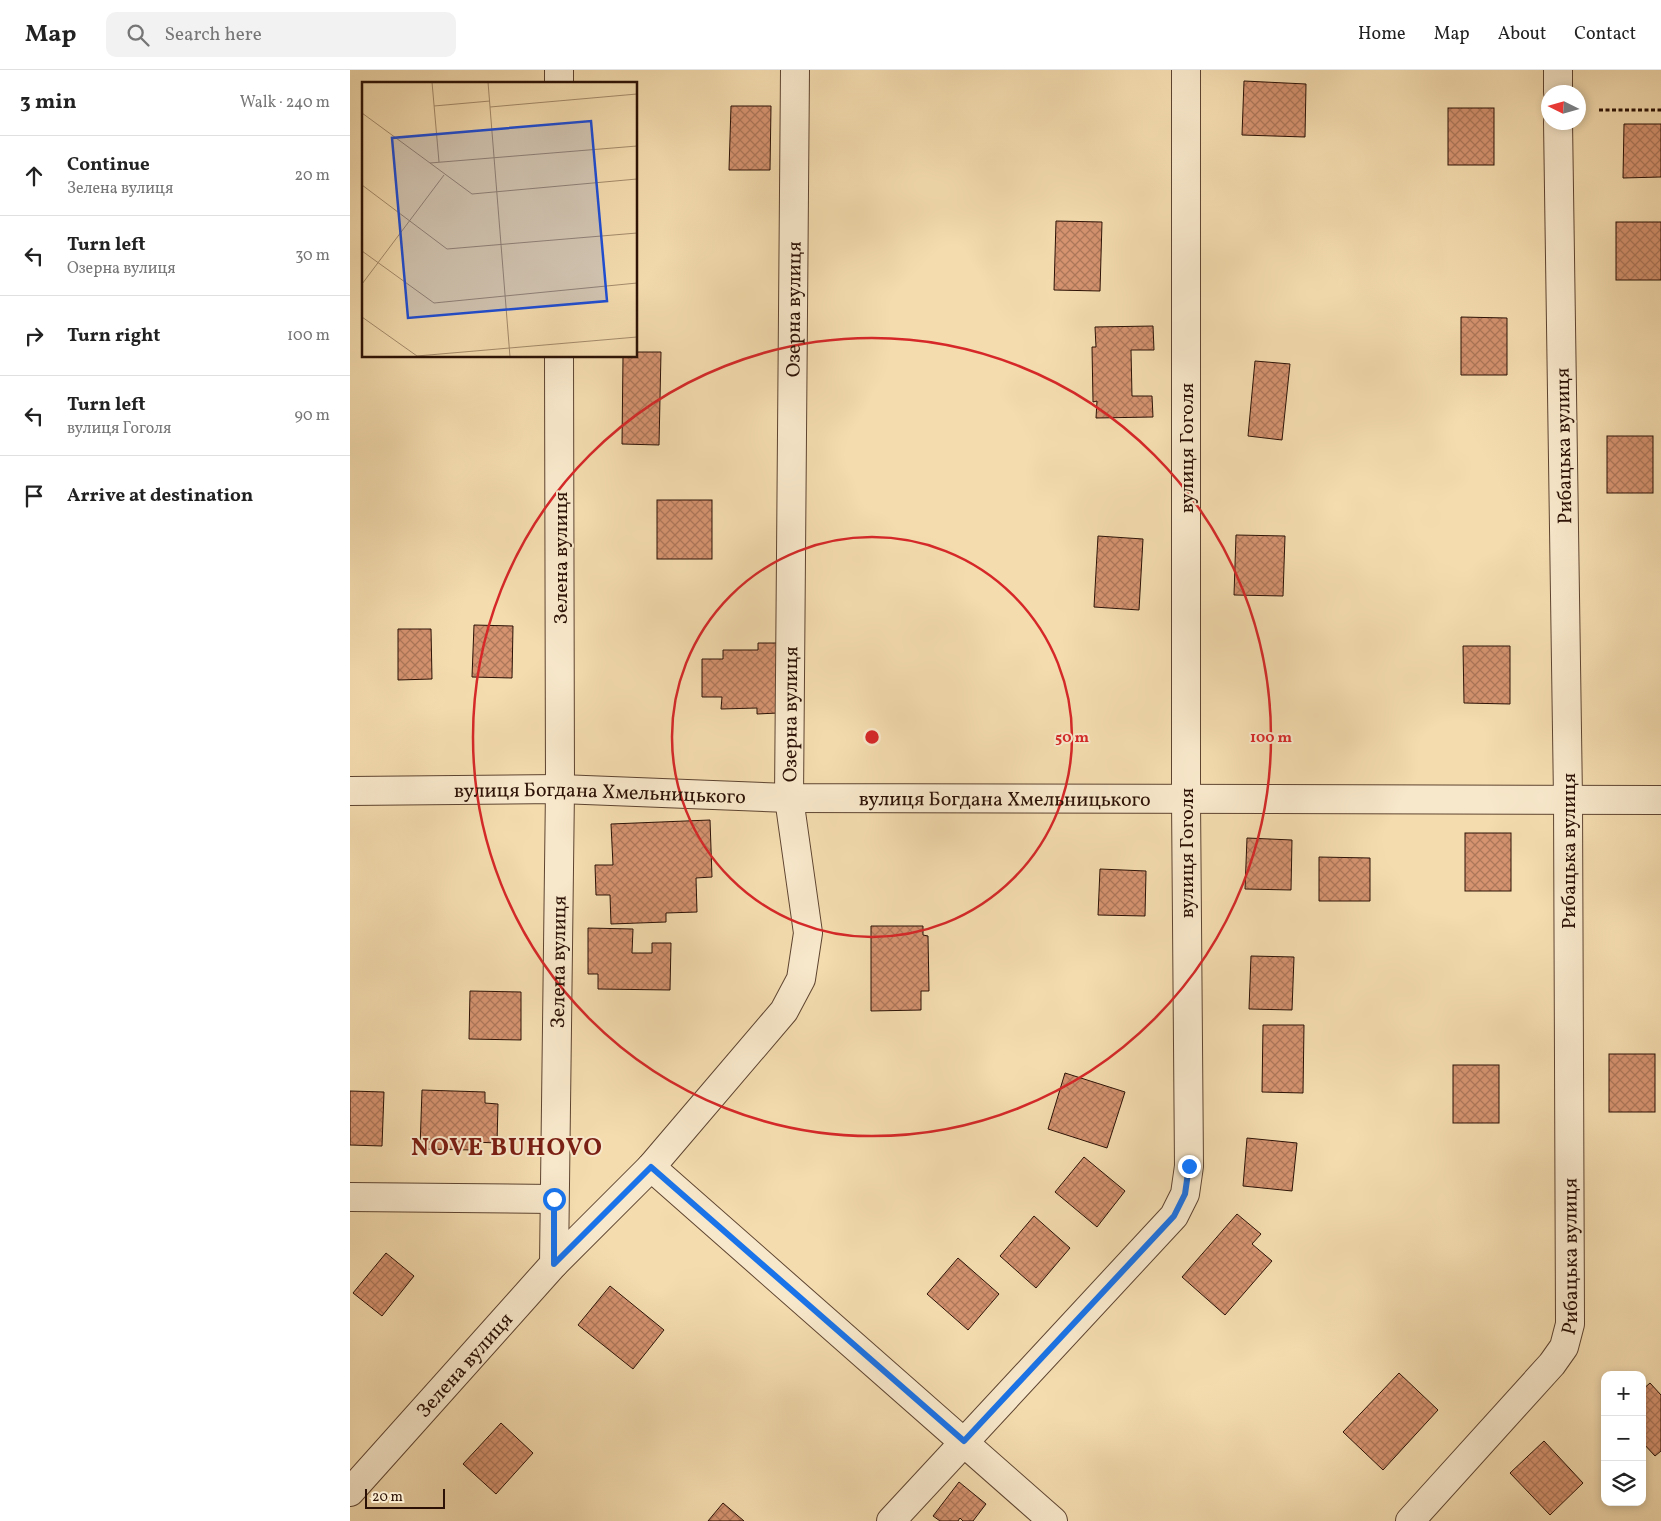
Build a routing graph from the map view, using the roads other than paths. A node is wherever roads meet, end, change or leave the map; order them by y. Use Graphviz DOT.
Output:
graph roads {
  1 [pos="795,70"];
  2 [pos="1186,70"];
  3 [pos="1558,70"];
  4 [pos="1558,85"];
  5 [pos="1558,130"];
  6 [pos="559,358"];
  7 [pos="560,789"];
  8 [pos="350,791"];
  9 [pos="789,798"];
  10 [pos="1568,798"];
  11 [pos="1186,800"];
  12 [pos="1661,800"];
  13 [pos="651,1167"];
  14 [pos="350,1197"];
  15 [pos="554,1199"];
  16 [pos="554,1264"];
  17 [pos="964,1441"];
  18 [pos="350,1492"];
  19 [pos="891,1521"];
  20 [pos="1053,1521"];
  21 [pos="1410,1521"];
  1 -- 9 [label="street, Озерна вулиця"];
  2 -- 11 [label="street, вулиця Гоголя"];
  3 -- 4 [label="street"];
  5 -- 10 [label="street, Рибацька вулиця"];
  6 -- 7 [label="street, Зелена вулиця"];
  7 -- 8 [label="street, вулиця Богдана Хмельницького"];
  7 -- 9 [label="street, вулиця Богдана Хмельницького"];
  7 -- 15 [label="street, Зелена вулиця"];
  9 -- 11 [label="street, вулиця Богдана Хмельницького"];
  9 -- 13 [label="street, Озерна вулиця"];
  10 -- 11 [label="street, вулиця Богдана Хмельницького"];
  10 -- 12 [label="street, вулиця Богдана Хмельницького"];
  10 -- 21 [label="street, Рибацька вулиця"];
  11 -- 17 [label="street, вулиця Гоголя"];
  13 -- 16 [label="street, Озерна вулиця"];
  13 -- 17 [label="street"];
  14 -- 15 [label="street"];
  15 -- 16 [label="street, Зелена вулиця"];
  16 -- 18 [label="street, Зелена вулиця"];
  17 -- 19 [label="street, вулиця Гоголя"];
  17 -- 20 [label="street"];
}
